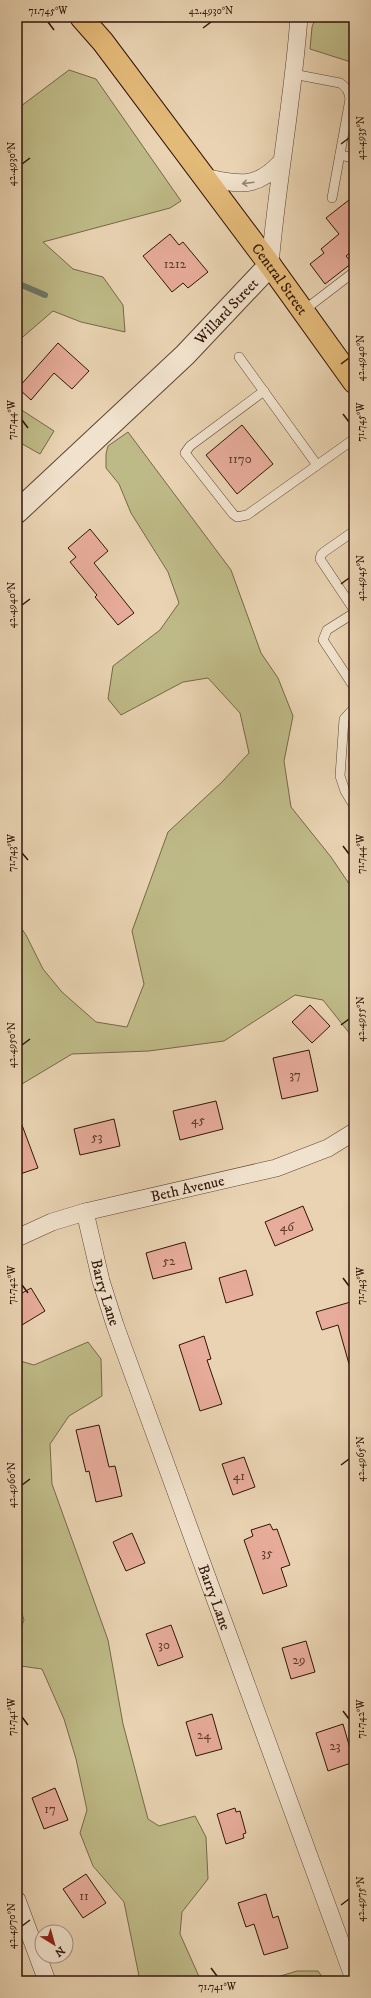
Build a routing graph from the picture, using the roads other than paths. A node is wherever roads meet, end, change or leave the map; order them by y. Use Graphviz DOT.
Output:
graph roads {
  1 [pos="299,17"];
  2 [pos="84,18"];
  3 [pos="293,74"];
  4 [pos="340,155"];
  5 [pos="354,158"];
  6 [pos="280,163"];
  7 [pos="204,177"];
  8 [pos="332,198"];
  9 [pos="270,265"];
  10 [pos="354,272"];
  11 [pos="303,311"];
  12 [pos="239,358"];
  13 [pos="354,382"];
  14 [pos="264,391"];
  15 [pos="354,439"];
  16 [pos="317,465"];
  17 [pos="17,512"];
  18 [pos="354,531"];
  19 [pos="354,611"];
  20 [pos="354,687"];
  21 [pos="354,708"];
  22 [pos="354,806"];
  23 [pos="354,1132"];
  24 [pos="85,1212"];
  25 [pos="17,1238"];
  26 [pos="17,1900"];
  27 [pos="354,1979"];
  28 [pos="47,1981"];
  1 -- 3 [label="street, Willard Street"];
  2 -- 7 [label="main road, Central Street"];
  3 -- 4 [label="lane"];
  3 -- 6 [label="street, Willard Street"];
  4 -- 5 [label="lane"];
  4 -- 8 [label="lane"];
  6 -- 7 [label="street, one-way"];
  6 -- 9 [label="street, Willard Street"];
  7 -- 9 [label="main road, Central Street"];
  9 -- 11 [label="main road, Central Street"];
  9 -- 17 [label="street, Willard Street"];
  10 -- 11 [label="lane"];
  11 -- 13 [label="main road, Central Street"];
  12 -- 14 [label="lane"];
  14 -- 16 [label="lane"];
  14 -- 16 [label="lane"];
  15 -- 16 [label="lane"];
  18 -- 19 [label="lane"];
  19 -- 20 [label="lane"];
  21 -- 22 [label="lane"];
  23 -- 24 [label="street, Beth Avenue"];
  24 -- 25 [label="street, Beth Avenue"];
  24 -- 27 [label="street, Barry Lane"];
  26 -- 28 [label="street"];
}
